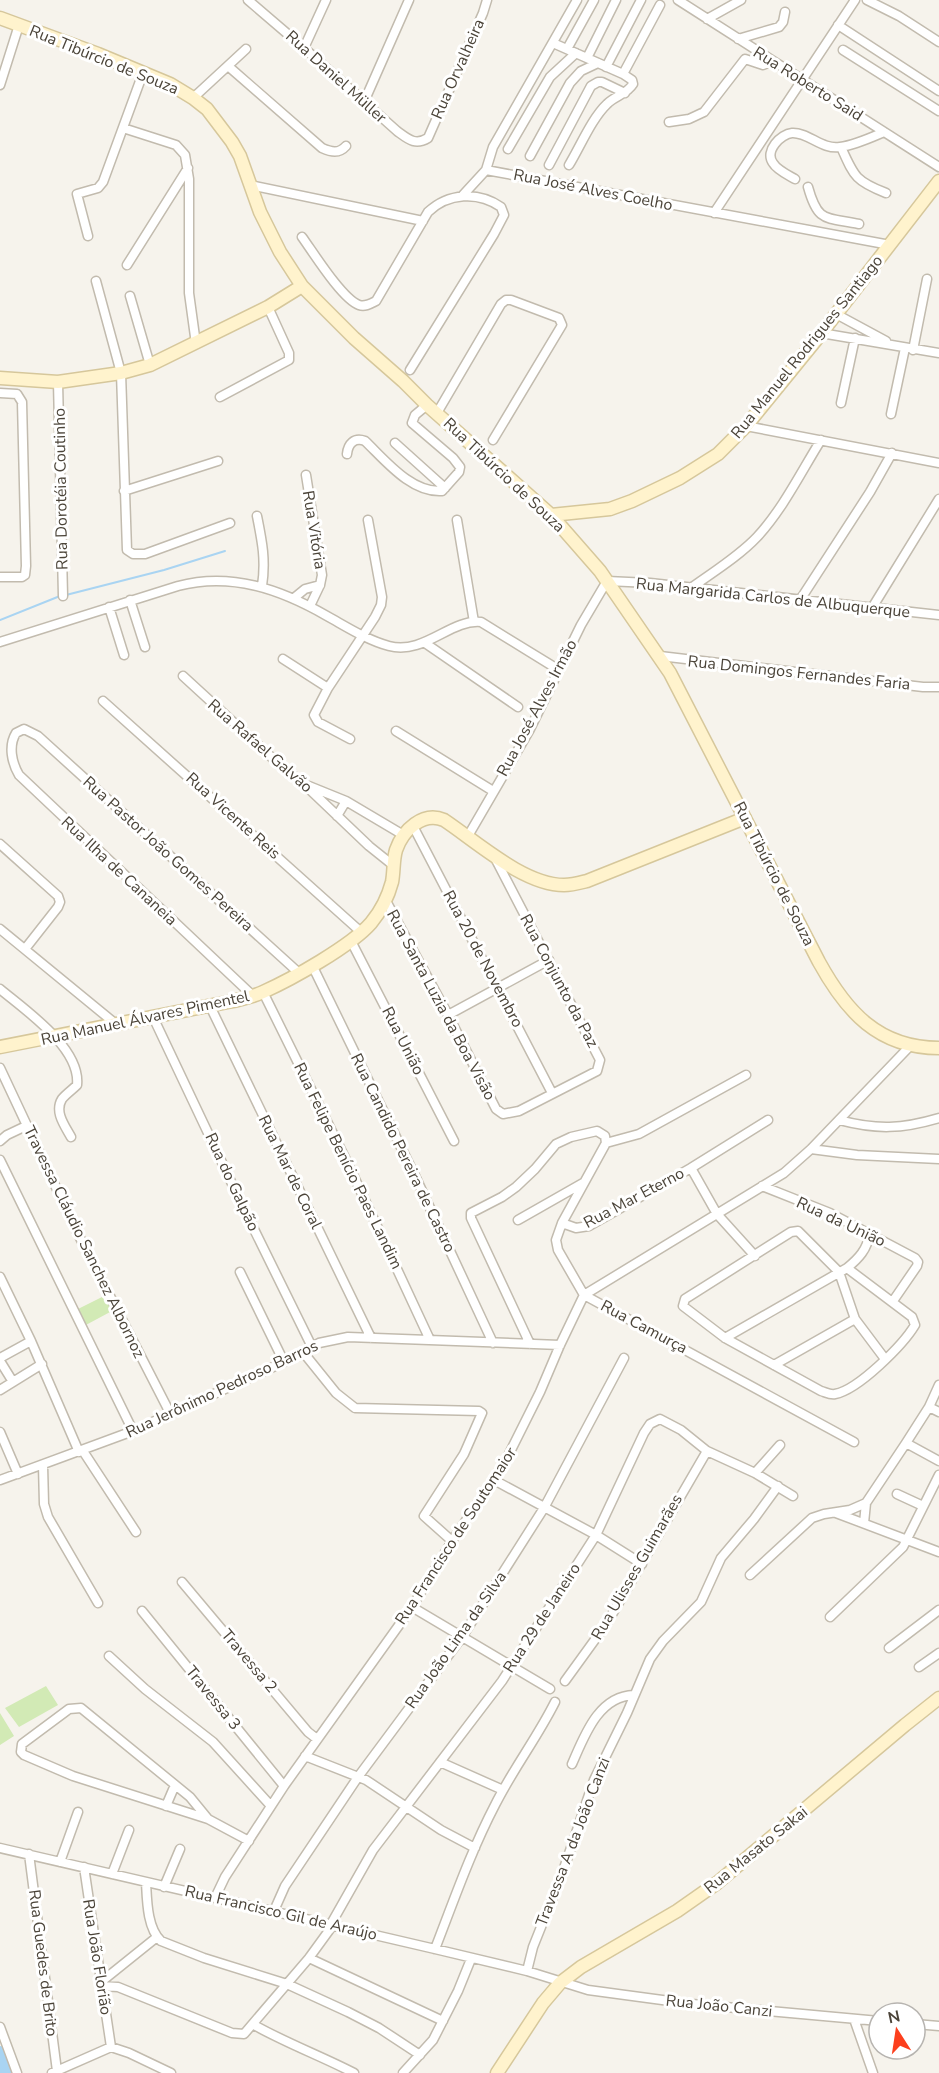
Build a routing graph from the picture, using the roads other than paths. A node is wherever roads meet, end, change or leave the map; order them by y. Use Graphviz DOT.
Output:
graph roads {
  1 [pos="326,0"];
  2 [pos="410,0"];
  3 [pos="487,0"];
  4 [pos="577,0"];
  5 [pos="594,0"];
  6 [pos="616,0"];
  7 [pos="640,0"];
  8 [pos="678,0"];
  9 [pos="741,0"];
  10 [pos="855,0"];
  11 [pos="867,0"];
  12 [pos="250,1"];
  13 [pos="690,3"];
  14 [pos="660,4"];
  15 [pos="785,12"];
  16 [pos="0,18"];
  17 [pos="707,20"];
  18 [pos="19,25"];
  19 [pos="838,25"];
  20 [pos="738,39"];
  21 [pos="939,42"];
  22 [pos="553,43"];
  23 [pos="304,48"];
  24 [pos="246,49"];
  25 [pos="843,50"];
  26 [pos="572,51"];
  27 [pos="587,58"];
  28 [pos="773,61"];
  29 [pos="602,65"];
  30 [pos="228,66"];
  31 [pos="143,73"];
  32 [pos="622,74"];
  33 [pos="803,79"];
  34 [pos="0,84"];
  35 [pos="939,92"];
  36 [pos="625,93"];
  37 [pos="193,98"];
  38 [pos="364,102"];
  39 [pos="939,111"];
  40 [pos="669,122"];
  41 [pos="123,128"];
  42 [pos="884,132"];
  43 [pos="428,138"];
  44 [pos="346,146"];
  45 [pos="841,147"];
  46 [pos="508,149"];
  47 [pos="530,156"];
  48 [pos="549,165"];
  49 [pos="569,165"];
  50 [pos="939,167"];
  51 [pos="188,168"];
  52 [pos="486,170"];
  53 [pos="795,179"];
  54 [pos="939,181"];
  55 [pos="250,185"];
  56 [pos="808,187"];
  57 [pos="886,193"];
  58 [pos="463,195"];
  59 [pos="714,213"];
  60 [pos="820,214"];
  61 [pos="423,221"];
  62 [pos="859,225"];
  63 [pos="816,231"];
  64 [pos="88,236"];
  65 [pos="302,237"];
  66 [pos="890,245"];
  67 [pos="127,265"];
  68 [pos="927,279"];
  69 [pos="96,281"];
  70 [pos="302,286"];
  71 [pos="130,296"];
  72 [pos="268,307"];
  73 [pos="836,314"];
  74 [pos="821,333"];
  75 [pos="855,338"];
  76 [pos="196,344"];
  77 [pos="895,346"];
  78 [pos="909,349"];
  79 [pos="939,353"];
  80 [pos="150,365"];
  81 [pos="410,370"];
  82 [pos="121,373"];
  83 [pos="0,378"];
  84 [pos="58,382"];
  85 [pos="0,393"];
  86 [pos="220,397"];
  87 [pos="841,403"];
  88 [pos="432,409"];
  89 [pos="891,414"];
  90 [pos="746,426"];
  91 [pos="493,440"];
  92 [pos="821,440"];
  93 [pos="395,443"];
  94 [pos="892,453"];
  95 [pos="347,454"];
  96 [pos="218,461"];
  97 [pos="939,463"];
  98 [pos="306,475"];
  99 [pos="445,488"];
  100 [pos="124,491"];
  101 [pos="939,499"];
  102 [pos="551,515"];
  103 [pos="257,516"];
  104 [pos="368,519"];
  105 [pos="457,520"];
  106 [pos="231,523"];
  107 [pos="0,577"];
  108 [pos="607,581"];
  109 [pos="320,585"];
  110 [pos="262,586"];
  111 [pos="691,588"];
  112 [pos="63,596"];
  113 [pos="294,598"];
  114 [pos="130,600"];
  115 [pos="800,600"];
  116 [pos="310,606"];
  117 [pos="109,607"];
  118 [pos="872,608"];
  119 [pos="939,615"];
  120 [pos="474,622"];
  121 [pos="362,636"];
  122 [pos="0,642"];
  123 [pos="425,643"];
  124 [pos="145,647"];
  125 [pos="123,655"];
  126 [pos="660,656"];
  127 [pos="283,659"];
  128 [pos="559,670"];
  129 [pos="183,676"];
  130 [pos="939,687"];
  131 [pos="328,688"];
  132 [pos="103,701"];
  133 [pos="518,708"];
  134 [pos="396,731"];
  135 [pos="16,733"];
  136 [pos="350,739"];
  137 [pos="305,785"];
  138 [pos="493,791"];
  139 [pos="346,801"];
  140 [pos="337,816"];
  141 [pos="745,818"];
  142 [pos="409,831"];
  143 [pos="468,836"];
  144 [pos="0,844"];
  145 [pos="494,856"];
  146 [pos="394,866"];
  147 [pos="386,901"];
  148 [pos="0,929"];
  149 [pos="361,932"];
  150 [pos="351,941"];
  151 [pos="25,949"];
  152 [pos="549,960"];
  153 [pos="312,965"];
  154 [pos="299,973"];
  155 [pos="499,988"];
  156 [pos="0,989"];
  157 [pos="258,994"];
  158 [pos="210,1006"];
  159 [pos="448,1015"];
  160 [pos="153,1017"];
  161 [pos="117,1025"];
  162 [pos="57,1037"];
  163 [pos="911,1046"];
  164 [pos="0,1047"];
  165 [pos="939,1048"];
  166 [pos="0,1068"];
  167 [pos="746,1075"];
  168 [pos="552,1093"];
  169 [pos="495,1109"];
  170 [pos="939,1118"];
  171 [pos="768,1120"];
  172 [pos="839,1120"];
  173 [pos="26,1126"];
  174 [pos="71,1137"];
  175 [pos="0,1141"];
  176 [pos="454,1142"];
  177 [pos="606,1142"];
  178 [pos="811,1149"];
  179 [pos="0,1160"];
  180 [pos="939,1160"];
  181 [pos="691,1167"];
  182 [pos="585,1182"];
  183 [pos="762,1186"];
  184 [pos="717,1214"];
  185 [pos="518,1220"];
  186 [pos="562,1223"];
  187 [pos="869,1234"];
  188 [pos="755,1256"];
  189 [pos="843,1270"];
  190 [pos="240,1272"];
  191 [pos="0,1277"];
  192 [pos="584,1295"];
  193 [pos="893,1301"];
  194 [pos="855,1318"];
  195 [pos="371,1338"];
  196 [pos="725,1338"];
  197 [pos="430,1340"];
  198 [pos="31,1341"];
  199 [pos="493,1343"];
  200 [pos="530,1344"];
  201 [pos="560,1345"];
  202 [pos="312,1347"];
  203 [pos="303,1352"];
  204 [pos="624,1358"];
  205 [pos="885,1359"];
  206 [pos="0,1360"];
  207 [pos="285,1362"];
  208 [pos="42,1364"];
  209 [pos="774,1365"];
  210 [pos="13,1382"];
  211 [pos="939,1385"];
  212 [pos="0,1390"];
  213 [pos="929,1407"];
  214 [pos="939,1412"];
  215 [pos="171,1415"];
  216 [pos="133,1431"];
  217 [pos="0,1432"];
  218 [pos="854,1442"];
  219 [pos="906,1443"];
  220 [pos="780,1445"];
  221 [pos="81,1451"];
  222 [pos="707,1451"];
  223 [pos="939,1461"];
  224 [pos="43,1465"];
  225 [pos="755,1473"];
  226 [pos="18,1474"];
  227 [pos="939,1475"];
  228 [pos="0,1480"];
  229 [pos="494,1480"];
  230 [pos="778,1486"];
  231 [pos="897,1494"];
  232 [pos="794,1496"];
  233 [pos="866,1503"];
  234 [pos="923,1506"];
  235 [pos="544,1508"];
  236 [pos="836,1513"];
  237 [pos="864,1523"];
  238 [pos="136,1532"];
  239 [pos="596,1535"];
  240 [pos="907,1539"];
  241 [pos="452,1542"];
  242 [pos="939,1552"];
  243 [pos="642,1564"];
  244 [pos="750,1575"];
  245 [pos="182,1582"];
  246 [pos="99,1603"];
  247 [pos="412,1607"];
  248 [pos="142,1611"];
  249 [pos="938,1612"];
  250 [pos="830,1617"];
  251 [pos="462,1637"];
  252 [pos="889,1648"];
  253 [pos="939,1653"];
  254 [pos="109,1656"];
  255 [pos="512,1665"];
  256 [pos="919,1667"];
  257 [pos="565,1681"];
  258 [pos="550,1689"];
  259 [pos="634,1695"];
  260 [pos="939,1698"];
  261 [pos="555,1702"];
  262 [pos="317,1739"];
  263 [pos="305,1756"];
  264 [pos="440,1762"];
  265 [pos="572,1764"];
  266 [pos="358,1777"];
  267 [pos="176,1785"];
  268 [pos="284,1786"];
  269 [pos="502,1790"];
  270 [pos="166,1806"];
  271 [pos="271,1806"];
  272 [pos="406,1808"];
  273 [pos="78,1812"];
  274 [pos="208,1819"];
  275 [pos="129,1830"];
  276 [pos="249,1841"];
  277 [pos="0,1848"];
  278 [pos="475,1848"];
  279 [pos="180,1849"];
  280 [pos="29,1854"];
  281 [pos="60,1862"];
  282 [pos="84,1867"];
  283 [pos="112,1874"];
  284 [pos="146,1882"];
  285 [pos="164,1887"];
  286 [pos="215,1898"];
  287 [pos="273,1913"];
  288 [pos="332,1925"];
  289 [pos="157,1937"];
  290 [pos="435,1949"];
  291 [pos="309,1958"];
  292 [pos="471,1959"];
  293 [pos="527,1971"];
  294 [pos="560,1983"];
  295 [pos="101,1984"];
  296 [pos="287,1984"];
  297 [pos="854,2019"];
  298 [pos="867,2020"];
  299 [pos="443,2021"];
  300 [pos="254,2025"];
  301 [pos="0,2027"];
  302 [pos="111,2047"];
  303 [pos="420,2055"];
  304 [pos="54,2072"];
  305 [pos="17,2073"];
  306 [pos="171,2073"];
  307 [pos="354,2073"];
  308 [pos="403,2073"];
  309 [pos="497,2073"];
  310 [pos="873,2073"];
  1 -- 23 [label="street"];
  2 -- 38 [label="street"];
  3 -- 43 [label="street, Rua Orvalheira"];
  4 -- 22 [label="street"];
  5 -- 26 [label="street"];
  6 -- 27 [label="street"];
  7 -- 29 [label="street"];
  8 -- 13 [label="street, Rua Roberto Said"];
  9 -- 17 [label="street"];
  10 -- 19 [label="street"];
  11 -- 21 [label="street"];
  12 -- 23 [label="street, Rua Daniel Müller"];
  13 -- 17 [label="street, Rua Roberto Said"];
  14 -- 32 [label="street"];
  15 -- 20 [label="street"];
  16 -- 18 [label="main road, Rua Tibúrcio de Souza"];
  17 -- 20 [label="street, Rua Roberto Said"];
  18 -- 31 [label="main road, Rua Tibúrcio de Souza"];
  18 -- 34 [label="street"];
  19 -- 33 [label="street"];
  19 -- 35 [label="street"];
  20 -- 28 [label="street, Rua Roberto Said"];
  22 -- 26 [label="street"];
  22 -- 52 [label="street"];
  23 -- 38 [label="street, Rua Daniel Müller"];
  24 -- 30 [label="street"];
  25 -- 39 [label="street"];
  26 -- 27 [label="street"];
  26 -- 46 [label="street"];
  27 -- 29 [label="street"];
  28 -- 33 [label="street, Rua Roberto Said"];
  28 -- 40 [label="street"];
  29 -- 32 [label="street"];
  29 -- 47 [label="street"];
  30 -- 37 [label="street"];
  30 -- 44 [label="street"];
  31 -- 37 [label="main road, Rua Tibúrcio de Souza"];
  31 -- 41 [label="street"];
  32 -- 36 [label="street"];
  33 -- 42 [label="street, Rua Roberto Said"];
  33 -- 59 [label="street"];
  36 -- 48 [label="street"];
  36 -- 49 [label="street"];
  37 -- 55 [label="main road, Rua Tibúrcio de Souza"];
  38 -- 43 [label="street, Rua Daniel Müller"];
  41 -- 51 [label="street"];
  41 -- 64 [label="street"];
  42 -- 45 [label="street"];
  42 -- 50 [label="street, Rua Roberto Said"];
  45 -- 53 [label="street"];
  45 -- 57 [label="street"];
  51 -- 67 [label="street"];
  51 -- 76 [label="street"];
  52 -- 58 [label="street"];
  52 -- 59 [label="street, Rua José Alves Coelho"];
  54 -- 66 [label="main road, Rua Manuel Rodrigues Santiago"];
  55 -- 61 [label="street"];
  55 -- 70 [label="main road, Rua Tibúrcio de Souza"];
  56 -- 60 [label="street"];
  58 -- 61 [label="street"];
  58 -- 81 [label="street"];
  59 -- 63 [label="street, Rua José Alves Coelho"];
  60 -- 62 [label="street"];
  60 -- 63 [label="street"];
  61 -- 65 [label="street"];
  63 -- 66 [label="street, Rua José Alves Coelho"];
  66 -- 73 [label="main road, Rua Manuel Rodrigues Santiago"];
  68 -- 78 [label="street"];
  69 -- 82 [label="street"];
  70 -- 72 [label="main road"];
  70 -- 88 [label="main road, Rua Tibúrcio de Souza"];
  71 -- 80 [label="street"];
  72 -- 76 [label="main road"];
  72 -- 86 [label="street"];
  73 -- 74 [label="main road, Rua Manuel Rodrigues Santiago"];
  73 -- 77 [label="street"];
  74 -- 75 [label="street"];
  74 -- 90 [label="main road, Rua Manuel Rodrigues Santiago"];
  75 -- 77 [label="street"];
  75 -- 87 [label="street"];
  76 -- 80 [label="main road"];
  77 -- 78 [label="street"];
  78 -- 79 [label="street"];
  78 -- 89 [label="street"];
  80 -- 82 [label="main road"];
  82 -- 84 [label="main road"];
  82 -- 100 [label="street"];
  83 -- 84 [label="main road"];
  84 -- 112 [label="street, Rua Dorotéia Coutinho"];
  85 -- 107 [label="street"];
  88 -- 91 [label="street"];
  88 -- 99 [label="street"];
  88 -- 102 [label="main road, Rua Tibúrcio de Souza"];
  90 -- 92 [label="street"];
  90 -- 102 [label="main road, Rua Manuel Rodrigues Santiago"];
  92 -- 94 [label="street"];
  92 -- 111 [label="street"];
  93 -- 99 [label="street"];
  94 -- 97 [label="street"];
  94 -- 115 [label="street"];
  95 -- 99 [label="street"];
  96 -- 100 [label="street"];
  98 -- 109 [label="street, Rua Vitória"];
  100 -- 106 [label="street"];
  101 -- 118 [label="street"];
  102 -- 108 [label="main road, Rua Tibúrcio de Souza"];
  103 -- 110 [label="street"];
  104 -- 121 [label="street"];
  105 -- 120 [label="street"];
  108 -- 111 [label="street, Rua Margarida Carlos de Albuquerque"];
  108 -- 126 [label="main road, Rua Tibúrcio de Souza"];
  108 -- 128 [label="street, Rua José Alves Irmão"];
  109 -- 113 [label="street, Rua Vitória"];
  109 -- 116 [label="street, Rua Vitória"];
  110 -- 113 [label="street"];
  110 -- 114 [label="street"];
  111 -- 115 [label="street, Rua Margarida Carlos de Albuquerque"];
  113 -- 116 [label="street"];
  114 -- 117 [label="street"];
  114 -- 124 [label="street"];
  115 -- 118 [label="street, Rua Margarida Carlos de Albuquerque"];
  116 -- 121 [label="street"];
  117 -- 122 [label="street"];
  117 -- 125 [label="street"];
  118 -- 119 [label="street, Rua Margarida Carlos de Albuquerque"];
  120 -- 123 [label="street"];
  120 -- 128 [label="street"];
  121 -- 123 [label="street"];
  121 -- 131 [label="street"];
  123 -- 133 [label="street"];
  126 -- 130 [label="street, Rua Domingos Fernandes Faria"];
  126 -- 141 [label="main road, Rua Tibúrcio de Souza"];
  127 -- 131 [label="street"];
  128 -- 138 [label="street, Rua José Alves Irmão"];
  129 -- 137 [label="street, Rua Rafael Galvão"];
  131 -- 136 [label="street"];
  132 -- 149 [label="street, Rua Vicente Reis"];
  134 -- 138 [label="street"];
  135 -- 154 [label="street, Rua Pastor João Gomes Pereira"];
  135 -- 157 [label="street, Rua Ilha de Cananeia"];
  137 -- 139 [label="street"];
  137 -- 140 [label="street, Rua Rafael Galvão"];
  138 -- 143 [label="street, Rua José Alves Irmão"];
  139 -- 140 [label="street"];
  139 -- 142 [label="street"];
  140 -- 146 [label="street, Rua Rafael Galvão"];
  141 -- 145 [label="main road"];
  141 -- 163 [label="main road, Rua Tibúrcio de Souza"];
  142 -- 143 [label="main road"];
  142 -- 146 [label="main road, Rua Manuel Álvares Pimentel"];
  142 -- 155 [label="street, Rua 20 de Novembro"];
  143 -- 145 [label="main road"];
  144 -- 151 [label="street"];
  145 -- 152 [label="street, Rua Conjunto da Paz"];
  146 -- 147 [label="main road, Rua Manuel Álvares Pimentel"];
  147 -- 149 [label="main road, Rua Manuel Álvares Pimentel"];
  147 -- 159 [label="street, Rua Santa Luzia da Boa Visão"];
  148 -- 151 [label="street"];
  149 -- 150 [label="main road, Rua Manuel Álvares Pimentel"];
  150 -- 153 [label="main road, Rua Manuel Álvares Pimentel"];
  150 -- 176 [label="street, Rua União"];
  151 -- 161 [label="street"];
  152 -- 155 [label="street"];
  152 -- 168 [label="street, Rua Conjunto da Paz"];
  153 -- 154 [label="main road, Rua Manuel Álvares Pimentel"];
  153 -- 199 [label="street, Rua Candido Pereira de Castro"];
  154 -- 157 [label="main road, Rua Manuel Álvares Pimentel"];
  155 -- 159 [label="street"];
  155 -- 168 [label="street, Rua 20 de Novembro"];
  156 -- 162 [label="street"];
  157 -- 158 [label="main road, Rua Manuel Álvares Pimentel"];
  157 -- 197 [label="street, Rua Felipe Benício Paes Landim"];
  158 -- 160 [label="main road, Rua Manuel Álvares Pimentel"];
  158 -- 195 [label="street, Rua Mar de Coral"];
  159 -- 169 [label="street, Rua Santa Luzia da Boa Visão"];
  160 -- 161 [label="main road, Rua Manuel Álvares Pimentel"];
  160 -- 202 [label="street, Rua do Galpão"];
  161 -- 162 [label="main road, Rua Manuel Álvares Pimentel"];
  162 -- 164 [label="main road, Rua Manuel Álvares Pimentel"];
  162 -- 174 [label="street"];
  163 -- 165 [label="main road, Rua Tibúrcio de Souza"];
  163 -- 172 [label="street"];
  166 -- 173 [label="street, Travessa Cláudio Sanchez Albornoz"];
  167 -- 177 [label="street"];
  168 -- 169 [label="street, Rua Conjunto da Paz"];
  170 -- 172 [label="street"];
  171 -- 181 [label="street"];
  172 -- 178 [label="street"];
  173 -- 175 [label="street"];
  173 -- 215 [label="street, Travessa Cláudio Sanchez Albornoz"];
  177 -- 182 [label="street, Rua Camurça"];
  177 -- 200 [label="street"];
  178 -- 180 [label="street"];
  178 -- 183 [label="street"];
  179 -- 216 [label="street"];
  181 -- 184 [label="street, Rua Mar Eterno"];
  181 -- 186 [label="street, Rua Mar Eterno"];
  182 -- 185 [label="street"];
  182 -- 186 [label="street, Rua Camurça"];
  183 -- 184 [label="street"];
  183 -- 187 [label="street, Rua da União"];
  184 -- 188 [label="street, Rua Mar Eterno"];
  184 -- 192 [label="street"];
  186 -- 192 [label="street, Rua Camurça"];
  187 -- 189 [label="street"];
  187 -- 193 [label="street, Rua da União"];
  188 -- 189 [label="street"];
  188 -- 196 [label="street"];
  189 -- 193 [label="street"];
  189 -- 194 [label="street"];
  189 -- 196 [label="street"];
  190 -- 207 [label="street"];
  191 -- 198 [label="street"];
  192 -- 201 [label="street, Rua Francisco de Soutomaior"];
  192 -- 218 [label="street, Rua Camurça"];
  193 -- 205 [label="street"];
  194 -- 205 [label="street"];
  194 -- 209 [label="street"];
  195 -- 197 [label="street, Rua Jerônimo Pedroso Barros"];
  195 -- 202 [label="street, Rua Jerônimo Pedroso Barros"];
  196 -- 209 [label="street"];
  197 -- 199 [label="street, Rua Jerônimo Pedroso Barros"];
  198 -- 206 [label="street"];
  198 -- 208 [label="street"];
  199 -- 200 [label="street, Rua Jerônimo Pedroso Barros"];
  200 -- 201 [label="street, Rua Jerônimo Pedroso Barros"];
  201 -- 229 [label="street, Rua Francisco de Soutomaior"];
  202 -- 203 [label="street, Rua Jerônimo Pedroso Barros"];
  203 -- 207 [label="street, Rua Jerônimo Pedroso Barros"];
  203 -- 241 [label="street"];
  204 -- 235 [label="street, Rua João Lima da Silva"];
  205 -- 209 [label="street"];
  206 -- 210 [label="street"];
  207 -- 215 [label="street, Rua Jerônimo Pedroso Barros"];
  208 -- 210 [label="street"];
  208 -- 221 [label="street"];
  210 -- 212 [label="street"];
  211 -- 213 [label="street"];
  213 -- 214 [label="street"];
  213 -- 219 [label="street"];
  215 -- 216 [label="street, Rua Jerônimo Pedroso Barros"];
  216 -- 221 [label="street, Rua Jerônimo Pedroso Barros"];
  217 -- 226 [label="street"];
  219 -- 223 [label="street"];
  219 -- 233 [label="street"];
  220 -- 225 [label="street"];
  221 -- 224 [label="street, Rua Jerônimo Pedroso Barros"];
  221 -- 238 [label="street"];
  222 -- 225 [label="street"];
  222 -- 239 [label="street, Rua 29 de Janeiro"];
  222 -- 243 [label="street, Rua Ulisses Guimarães"];
  224 -- 226 [label="street, Rua Jerônimo Pedroso Barros"];
  224 -- 246 [label="street"];
  225 -- 230 [label="street"];
  226 -- 228 [label="street, Rua Jerônimo Pedroso Barros"];
  227 -- 234 [label="street"];
  229 -- 235 [label="street"];
  229 -- 241 [label="street, Rua Francisco de Soutomaior"];
  230 -- 232 [label="street"];
  230 -- 259 [label="street, Travessa A da João Canzi"];
  231 -- 234 [label="street"];
  233 -- 236 [label="street"];
  233 -- 237 [label="street"];
  234 -- 240 [label="street"];
  235 -- 239 [label="street"];
  235 -- 251 [label="street, Rua João Lima da Silva"];
  236 -- 237 [label="street"];
  236 -- 244 [label="street"];
  237 -- 240 [label="street"];
  239 -- 243 [label="street"];
  239 -- 255 [label="street, Rua 29 de Janeiro"];
  240 -- 242 [label="street"];
  240 -- 250 [label="street"];
  241 -- 247 [label="street, Rua Francisco de Soutomaior"];
  243 -- 257 [label="street, Rua Ulisses Guimarães"];
  245 -- 262 [label="street, Travessa 2"];
  247 -- 251 [label="street"];
  247 -- 262 [label="street, Rua Francisco de Soutomaior"];
  248 -- 268 [label="street, Travessa 3"];
  249 -- 252 [label="street"];
  251 -- 255 [label="street"];
  251 -- 266 [label="street, Rua João Lima da Silva"];
  253 -- 256 [label="street"];
  254 -- 271 [label="street"];
  255 -- 258 [label="street"];
  255 -- 264 [label="street, Rua 29 de Janeiro"];
  259 -- 265 [label="street"];
  259 -- 293 [label="street, Travessa A da João Canzi"];
  260 -- 294 [label="main road, Rua Masato Sakai"];
  261 -- 269 [label="street"];
  262 -- 263 [label="street, Rua Francisco de Soutomaior"];
  263 -- 266 [label="street"];
  263 -- 268 [label="street, Rua Francisco de Soutomaior"];
  264 -- 269 [label="street"];
  264 -- 272 [label="street, Rua 29 de Janeiro"];
  266 -- 272 [label="street"];
  266 -- 287 [label="street, Rua João Lima da Silva"];
  267 -- 270 [label="street"];
  267 -- 270 [label="street"];
  267 -- 274 [label="street"];
  268 -- 271 [label="street, Rua Francisco de Soutomaior"];
  269 -- 278 [label="street"];
  270 -- 274 [label="street"];
  271 -- 276 [label="street, Rua Francisco de Soutomaior"];
  272 -- 278 [label="street"];
  272 -- 288 [label="street, Rua 29 de Janeiro"];
  273 -- 281 [label="street"];
  274 -- 276 [label="street"];
  275 -- 283 [label="street"];
  276 -- 286 [label="street, Rua Francisco de Soutomaior"];
  277 -- 280 [label="street, Rua Francisco Gil de Araújo"];
  278 -- 290 [label="street"];
  279 -- 285 [label="street"];
  280 -- 281 [label="street, Rua Francisco Gil de Araújo"];
  280 -- 304 [label="street, Rua Guedes de Brito"];
  281 -- 282 [label="street, Rua Francisco Gil de Araújo"];
  282 -- 283 [label="street, Rua Francisco Gil de Araújo"];
  282 -- 295 [label="street, Rua João Florião"];
  283 -- 284 [label="street, Rua Francisco Gil de Araújo"];
  284 -- 285 [label="street, Rua Francisco Gil de Araújo"];
  284 -- 289 [label="street"];
  285 -- 286 [label="street, Rua Francisco Gil de Araújo"];
  286 -- 287 [label="street, Rua Francisco Gil de Araújo"];
  287 -- 288 [label="street, Rua Francisco Gil de Araújo"];
  288 -- 290 [label="street, Rua Francisco Gil de Araújo"];
  288 -- 291 [label="street, Rua 29 de Janeiro"];
  289 -- 295 [label="street"];
  289 -- 296 [label="street"];
  290 -- 292 [label="street, Rua Francisco Gil de Araújo"];
  291 -- 296 [label="street, Rua 29 de Janeiro"];
  291 -- 299 [label="street"];
  292 -- 293 [label="street, Rua Francisco Gil de Araújo"];
  292 -- 299 [label="street"];
  293 -- 294 [label="street, Rua Francisco Gil de Araújo"];
  294 -- 297 [label="street, Rua João Canzi"];
  294 -- 309 [label="main road, Rua Masato Sakai"];
  295 -- 300 [label="street"];
  295 -- 302 [label="street, Rua João Florião"];
  296 -- 300 [label="street, Rua 29 de Janeiro"];
  296 -- 303 [label="street"];
  297 -- 298 [label="street, Rua João Canzi"];
  297 -- 310 [label="street"];
  299 -- 303 [label="street"];
  300 -- 307 [label="street"];
  301 -- 305 [label="street"];
  302 -- 304 [label="street"];
  302 -- 306 [label="street"];
  303 -- 308 [label="street"];
}
